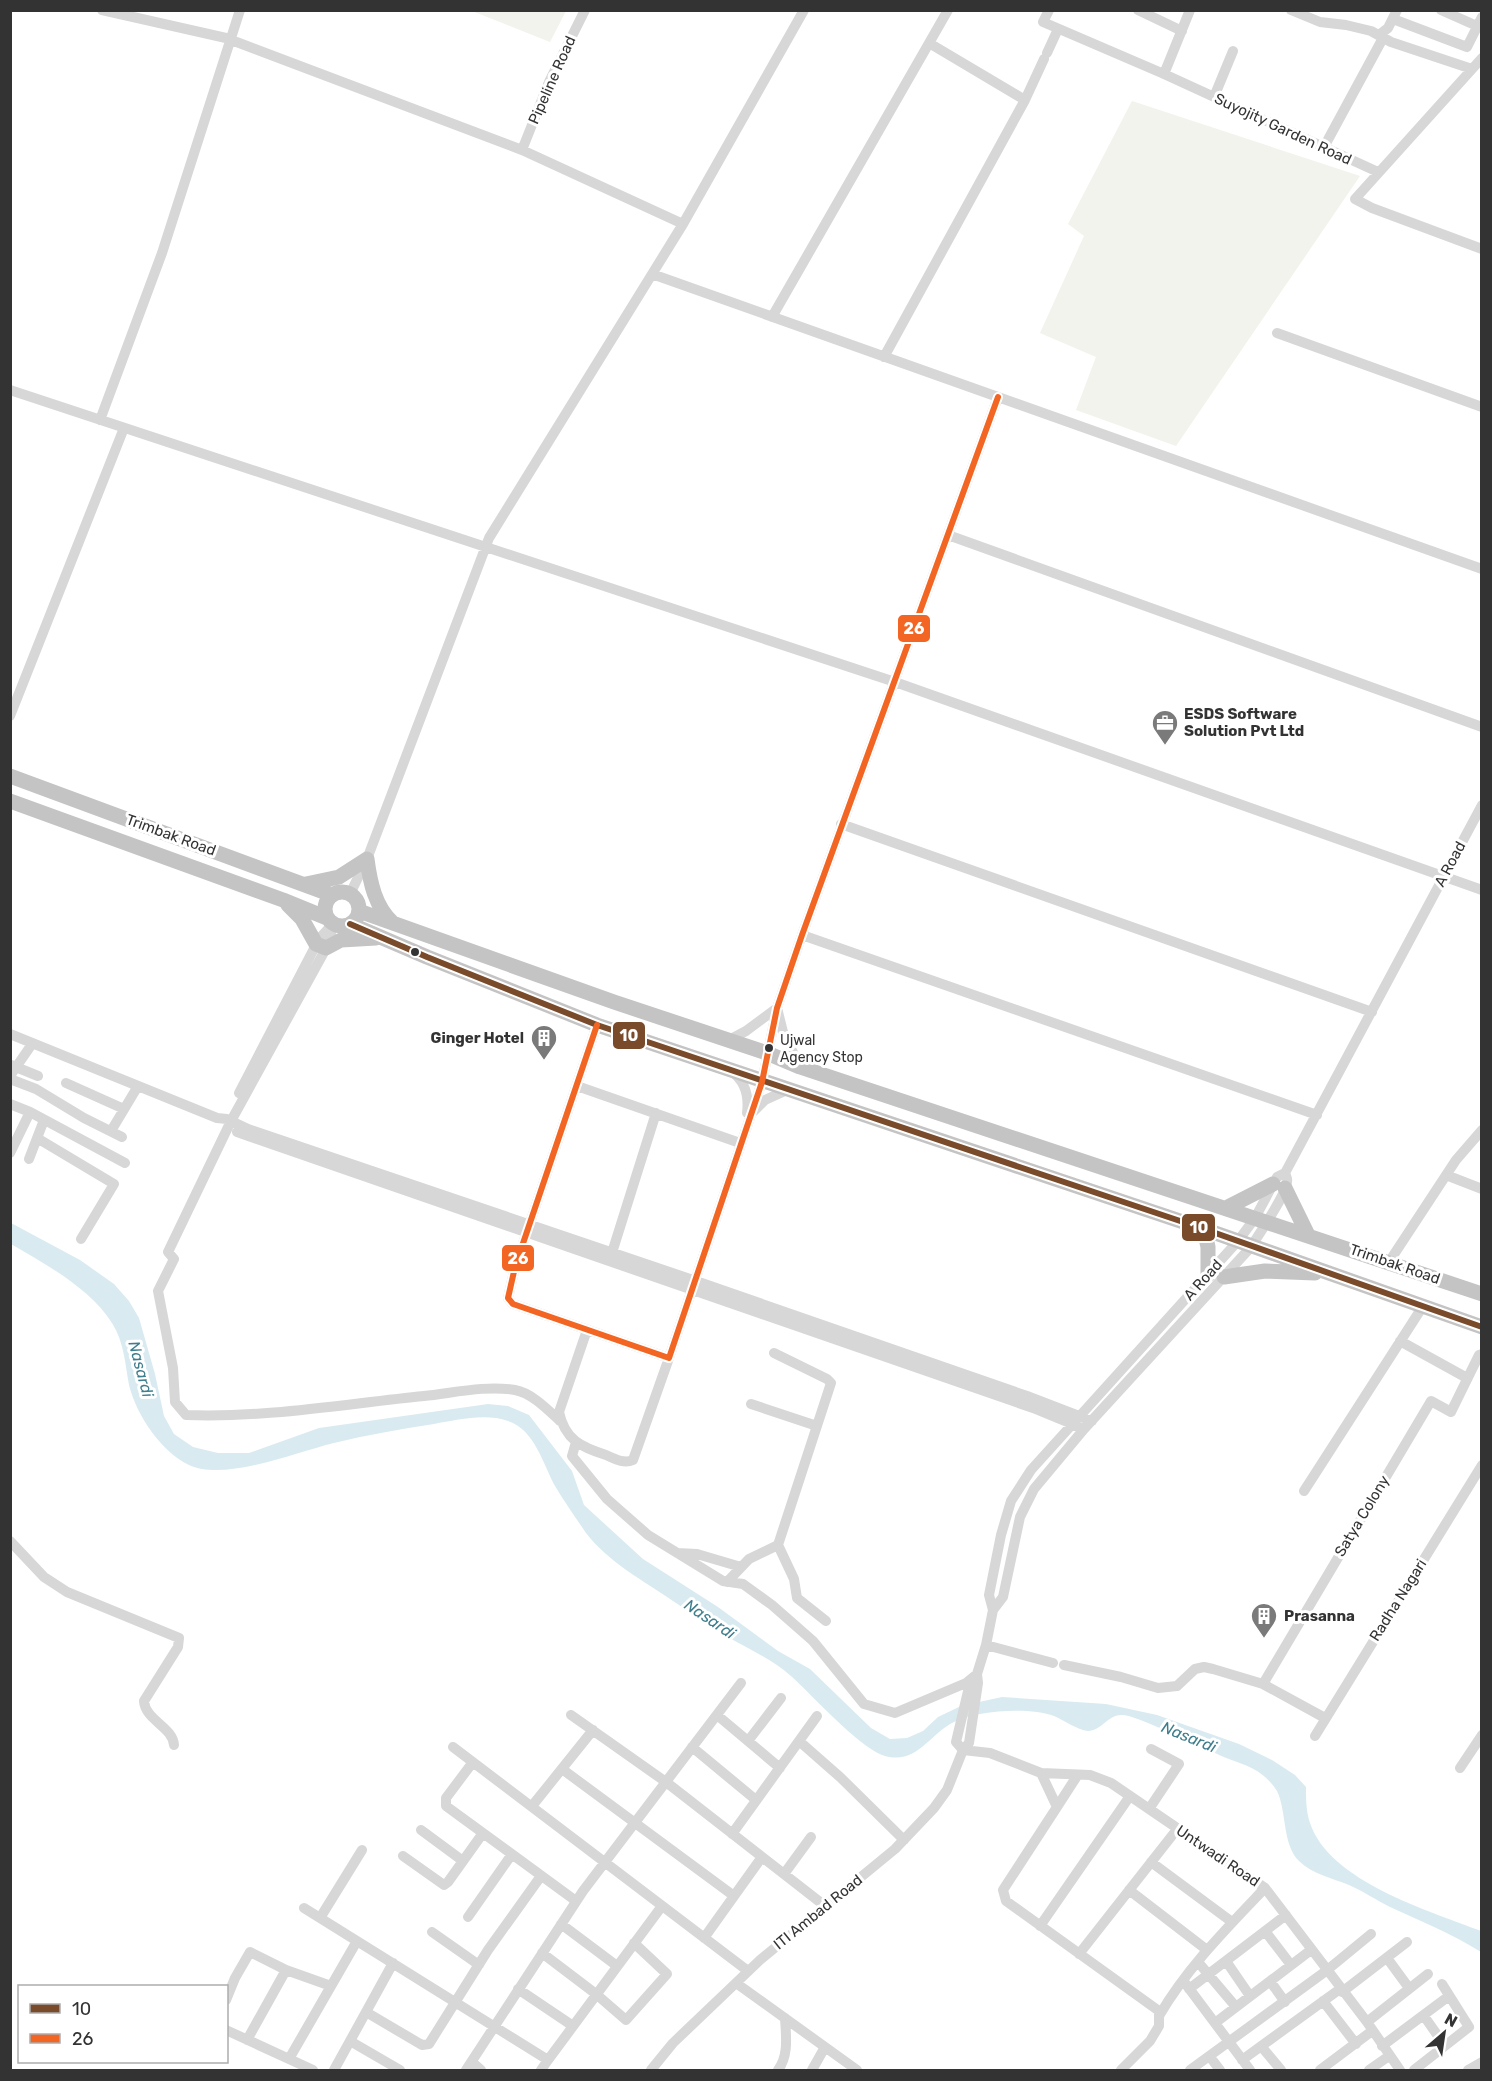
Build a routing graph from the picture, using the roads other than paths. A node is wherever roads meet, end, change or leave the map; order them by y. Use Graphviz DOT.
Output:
graph roads {
  1 [pos="102,10"];
  2 [pos="240,10"];
  3 [pos="585,10"];
  4 [pos="804,10"];
  5 [pos="948,10"];
  6 [pos="1049,10"];
  7 [pos="1190,10"];
  8 [pos="1291,10"];
  9 [pos="1441,10"];
  10 [pos="1140,11"];
  11 [pos="1395,15"];
  12 [pos="1479,21"];
  13 [pos="1058,29"];
  14 [pos="1182,31"];
  15 [pos="1383,38"];
  16 [pos="231,40"];
  17 [pos="929,43"];
  18 [pos="1233,51"];
  19 [pos="1482,58"];
  20 [pos="1472,69"];
  21 [pos="1164,74"];
  22 [pos="1214,97"];
  23 [pos="1025,100"];
  24 [pos="1324,147"];
  25 [pos="522,150"];
  26 [pos="1378,172"];
  27 [pos="683,224"];
  28 [pos="1482,249"];
  29 [pos="652,274"];
  30 [pos="772,317"];
  31 [pos="1277,333"];
  32 [pos="884,357"];
  33 [pos="10,390"];
  34 [pos="998,397"];
  35 [pos="1482,406"];
  36 [pos="100,420"];
  37 [pos="124,428"];
  38 [pos="948,535"];
  39 [pos="485,547"];
  40 [pos="1482,569"];
  41 [pos="895,682"];
  42 [pos="10,716"];
  43 [pos="1482,727"];
  44 [pos="10,776"];
  45 [pos="10,801"];
  46 [pos="1482,805"];
  47 [pos="841,824"];
  48 [pos="367,859"];
  49 [pos="1443,877"];
  50 [pos="303,884"];
  51 [pos="1482,890"];
  52 [pos="350,894"];
  53 [pos="332,895"];
  54 [pos="283,900"];
  55 [pos="355,918"];
  56 [pos="330,921"];
  57 [pos="393,923"];
  58 [pos="802,934"];
  59 [pos="382,938"];
  60 [pos="321,946"];
  61 [pos="777,1008"];
  62 [pos="1372,1012"];
  63 [pos="597,1025"];
  64 [pos="10,1034"];
  65 [pos="729,1040"];
  66 [pos="32,1044"];
  67 [pos="767,1053"];
  68 [pos="800,1067"];
  69 [pos="731,1071"];
  70 [pos="12,1072"];
  71 [pos="38,1076"];
  72 [pos="762,1082"];
  73 [pos="66,1083"];
  74 [pos="138,1086"];
  75 [pos="577,1086"];
  76 [pos="788,1090"];
  77 [pos="10,1104"];
  78 [pos="124,1109"];
  79 [pos="30,1112"];
  80 [pos="656,1113"];
  81 [pos="1317,1115"];
  82 [pos="44,1120"];
  83 [pos="225,1122"];
  84 [pos="746,1126"];
  85 [pos="1482,1130"];
  86 [pos="111,1131"];
  87 [pos="122,1137"];
  88 [pos="37,1138"];
  89 [pos="14,1141"];
  90 [pos="740,1143"];
  91 [pos="10,1153"];
  92 [pos="29,1159"];
  93 [pos="125,1163"];
  94 [pos="1446,1175"];
  95 [pos="1281,1182"];
  96 [pos="1482,1189"];
  97 [pos="1226,1208"];
  98 [pos="1261,1220"];
  99 [pos="1204,1229"];
  100 [pos="529,1230"];
  101 [pos="1308,1235"];
  102 [pos="81,1239"];
  103 [pos="1244,1244"];
  104 [pos="610,1258"];
  105 [pos="1389,1262"];
  106 [pos="1332,1274"];
  107 [pos="1208,1275"];
  108 [pos="1224,1277"];
  109 [pos="694,1286"];
  110 [pos="1482,1294"];
  111 [pos="1423,1306"];
  112 [pos="1482,1327"];
  113 [pos="587,1330"];
  114 [pos="1400,1341"];
  115 [pos="774,1353"];
  116 [pos="1482,1354"];
  117 [pos="669,1358"];
  118 [pos="1467,1378"];
  119 [pos="751,1404"];
  120 [pos="1076,1419"];
  121 [pos="560,1421"];
  122 [pos="1088,1425"];
  123 [pos="817,1426"];
  124 [pos="576,1442"];
  125 [pos="1482,1465"];
  126 [pos="1304,1491"];
  127 [pos="10,1541"];
  128 [pos="778,1545"];
  129 [pos="677,1553"];
  130 [pos="741,1567"];
  131 [pos="727,1582"];
  132 [pos="993,1610"];
  133 [pos="826,1622"];
  134 [pos="986,1644"];
  135 [pos="975,1680"];
  136 [pos="741,1683"];
  137 [pos="1263,1683"];
  138 [pos="781,1698"];
  139 [pos="571,1714"];
  140 [pos="717,1715"];
  141 [pos="817,1716"];
  142 [pos="1325,1718"];
  143 [pos="593,1730"];
  144 [pos="1482,1735"];
  145 [pos="1315,1736"];
  146 [pos="748,1741"];
  147 [pos="799,1741"];
  148 [pos="174,1745"];
  149 [pos="963,1745"];
  150 [pos="453,1747"];
  151 [pos="692,1748"];
  152 [pos="1151,1749"];
  153 [pos="473,1762"];
  154 [pos="562,1768"];
  155 [pos="780,1768"];
  156 [pos="1460,1768"];
  157 [pos="1041,1773"];
  158 [pos="1077,1776"];
  159 [pos="666,1782"];
  160 [pos="1130,1796"];
  161 [pos="756,1800"];
  162 [pos="532,1806"];
  163 [pos="1057,1807"];
  164 [pos="1149,1809"];
  165 [pos="635,1822"];
  166 [pos="1178,1828"];
  167 [pos="421,1830"];
  168 [pos="483,1833"];
  169 [pos="732,1834"];
  170 [pos="812,1837"];
  171 [pos="904,1840"];
  172 [pos="362,1850"];
  173 [pos="512,1854"];
  174 [pos="403,1856"];
  175 [pos="762,1857"];
  176 [pos="463,1861"];
  177 [pos="604,1862"];
  178 [pos="1151,1862"];
  179 [pos="784,1874"];
  180 [pos="541,1876"];
  181 [pos="1265,1887"];
  182 [pos="1129,1890"];
  183 [pos="734,1896"];
  184 [pos="576,1901"];
  185 [pos="662,1906"];
  186 [pos="825,1906"];
  187 [pos="304,1908"];
  188 [pos="1286,1915"];
  189 [pos="468,1917"];
  190 [pos="320,1918"];
  191 [pos="1232,1922"];
  192 [pos="561,1924"];
  193 [pos="1040,1926"];
  194 [pos="1265,1931"];
  195 [pos="432,1932"];
  196 [pos="1371,1934"];
  197 [pos="704,1938"];
  198 [pos="357,1941"];
  199 [pos="1407,1942"];
  200 [pos="634,1943"];
  201 [pos="1207,1950"];
  202 [pos="1311,1950"];
  203 [pos="542,1953"];
  204 [pos="1079,1954"];
  205 [pos="1387,1958"];
  206 [pos="1226,1961"];
  207 [pos="1198,1962"];
  208 [pos="393,1964"];
  209 [pos="479,1965"];
  210 [pos="1291,1965"];
  211 [pos="617,1966"];
  212 [pos="286,1970"];
  213 [pos="748,1971"];
  214 [pos="1326,1971"];
  215 [pos="1209,1974"];
  216 [pos="1428,1974"];
  217 [pos="1270,1981"];
  218 [pos="736,1983"];
  219 [pos="1442,1984"];
  220 [pos="1186,1985"];
  221 [pos="331,1986"];
  222 [pos="1409,1988"];
  223 [pos="518,1989"];
  224 [pos="1341,1991"];
  225 [pos="596,1994"];
  226 [pos="228,1995"];
  227 [pos="1250,1996"];
  228 [pos="1449,1996"];
  229 [pos="1323,2001"];
  230 [pos="455,2002"];
  231 [pos="1285,2002"];
  232 [pos="1236,2007"];
  233 [pos="366,2012"];
  234 [pos="1159,2016"];
  235 [pos="1424,2016"];
  236 [pos="785,2018"];
  237 [pos="1215,2023"];
  238 [pos="495,2026"];
  239 [pos="573,2026"];
  240 [pos="1370,2027"];
  241 [pos="228,2031"];
  242 [pos="248,2040"];
  243 [pos="350,2041"];
  244 [pos="1229,2043"];
  245 [pos="1356,2044"];
  246 [pos="1261,2046"];
  247 [pos="1445,2046"];
  248 [pos="825,2047"];
  249 [pos="1386,2051"];
  250 [pos="1210,2057"];
  251 [pos="289,2059"];
  252 [pos="548,2060"];
  253 [pos="1242,2060"];
  254 [pos="1482,2062"];
  255 [pos="469,2066"];
  256 [pos="783,2068"];
  257 [pos="313,2070"];
  258 [pos="334,2070"];
  259 [pos="400,2070"];
  260 [pos="481,2070"];
  261 [pos="541,2070"];
  262 [pos="651,2070"];
  263 [pos="812,2070"];
  264 [pos="856,2070"];
  265 [pos="1122,2070"];
  266 [pos="1190,2070"];
  267 [pos="1220,2070"];
  268 [pos="1250,2070"];
  269 [pos="1281,2070"];
  270 [pos="1320,2070"];
  271 [pos="1369,2070"];
  272 [pos="1400,2070"];
  273 [pos="1414,2070"];
  274 [pos="1468,2070"];
  1 -- 16 [label="street"];
  2 -- 16 [label="street"];
  3 -- 25 [label="street, Pipeline Road"];
  4 -- 27 [label="street"];
  5 -- 17 [label="street"];
  6 -- 13 [label="street"];
  7 -- 14 [label="street"];
  8 -- 15 [label="street"];
  9 -- 12 [label="street"];
  10 -- 14 [label="street"];
  11 -- 12 [label="street"];
  11 -- 15 [label="street"];
  13 -- 21 [label="street, Suyojity Garden Road"];
  13 -- 23 [label="street"];
  14 -- 21 [label="street"];
  15 -- 20 [label="street"];
  15 -- 24 [label="street"];
  16 -- 25 [label="street"];
  16 -- 36 [label="street"];
  17 -- 23 [label="street"];
  17 -- 30 [label="street"];
  18 -- 22 [label="street"];
  19 -- 20 [label="street"];
  20 -- 26 [label="street"];
  21 -- 22 [label="street, Suyojity Garden Road"];
  22 -- 24 [label="street, Suyojity Garden Road"];
  23 -- 32 [label="street"];
  24 -- 26 [label="street, Suyojity Garden Road"];
  25 -- 27 [label="street"];
  26 -- 28 [label="street"];
  27 -- 29 [label="street"];
  29 -- 30 [label="street"];
  29 -- 39 [label="street"];
  30 -- 32 [label="street"];
  31 -- 35 [label="street"];
  32 -- 34 [label="street"];
  33 -- 36 [label="street"];
  34 -- 38 [label="street"];
  34 -- 40 [label="street"];
  36 -- 37 [label="street"];
  37 -- 39 [label="street"];
  37 -- 42 [label="street"];
  38 -- 41 [label="street"];
  38 -- 43 [label="street"];
  39 -- 41 [label="street"];
  39 -- 48 [label="street"];
  41 -- 47 [label="street"];
  41 -- 49 [label="street"];
  44 -- 50 [label="highway, Trimbak Road"];
  45 -- 54 [label="highway, Trimbak Road"];
  46 -- 49 [label="street, A Road"];
  47 -- 58 [label="street"];
  47 -- 62 [label="street"];
  48 -- 50 [label="highway"];
  48 -- 52 [label="street"];
  48 -- 57 [label="highway"];
  49 -- 51 [label="street"];
  49 -- 62 [label="street, A Road"];
  50 -- 53 [label="highway, Trimbak Road"];
  52 -- 53 [label="highway"];
  52 -- 55 [label="highway"];
  53 -- 56 [label="highway"];
  54 -- 56 [label="highway, Trimbak Road"];
  54 -- 60 [label="highway"];
  55 -- 56 [label="highway"];
  55 -- 57 [label="highway"];
  55 -- 59 [label="highway, Trimbak Road"];
  56 -- 60 [label="street"];
  57 -- 65 [label="highway, Trimbak Road"];
  58 -- 61 [label="street"];
  58 -- 81 [label="street"];
  59 -- 60 [label="highway"];
  59 -- 63 [label="highway, Trimbak Road"];
  60 -- 83 [label="street"];
  61 -- 65 [label="street"];
  61 -- 67 [label="street"];
  61 -- 68 [label="street"];
  62 -- 81 [label="street, A Road"];
  63 -- 69 [label="highway, Trimbak Road"];
  63 -- 75 [label="street"];
  64 -- 66 [label="street"];
  65 -- 67 [label="highway, Trimbak Road"];
  66 -- 70 [label="street"];
  66 -- 74 [label="street"];
  67 -- 68 [label="highway, Trimbak Road"];
  67 -- 72 [label="street"];
  68 -- 97 [label="highway, Trimbak Road"];
  69 -- 72 [label="highway, Trimbak Road"];
  69 -- 84 [label="street"];
  70 -- 71 [label="street"];
  70 -- 86 [label="street"];
  72 -- 76 [label="highway, Trimbak Road"];
  72 -- 84 [label="street"];
  73 -- 78 [label="street"];
  74 -- 78 [label="street"];
  74 -- 83 [label="street"];
  75 -- 80 [label="street"];
  75 -- 100 [label="street"];
  76 -- 84 [label="street"];
  76 -- 99 [label="highway, Trimbak Road"];
  77 -- 79 [label="street"];
  78 -- 86 [label="street"];
  79 -- 82 [label="street"];
  79 -- 89 [label="street"];
  80 -- 90 [label="street"];
  80 -- 104 [label="street"];
  81 -- 95 [label="street, A Road"];
  82 -- 88 [label="street"];
  82 -- 93 [label="street"];
  83 -- 100 [label="street"];
  83 -- 121 [label="street"];
  84 -- 90 [label="street"];
  85 -- 94 [label="street"];
  86 -- 87 [label="street"];
  88 -- 92 [label="street"];
  88 -- 102 [label="street"];
  89 -- 91 [label="street"];
  90 -- 109 [label="street"];
  94 -- 96 [label="street"];
  94 -- 105 [label="street"];
  95 -- 97 [label="highway"];
  95 -- 98 [label="street, A Road"];
  95 -- 101 [label="highway"];
  97 -- 98 [label="highway, Trimbak Road"];
  98 -- 101 [label="highway, Trimbak Road"];
  98 -- 103 [label="street, A Road"];
  99 -- 103 [label="highway, Trimbak Road"];
  99 -- 107 [label="highway"];
  100 -- 104 [label="street"];
  100 -- 113 [label="street"];
  101 -- 105 [label="highway, Trimbak Road"];
  103 -- 106 [label="highway, Trimbak Road"];
  103 -- 107 [label="street, A Road"];
  103 -- 108 [label="street"];
  104 -- 109 [label="street"];
  105 -- 110 [label="highway, Trimbak Road"];
  106 -- 108 [label="highway"];
  106 -- 111 [label="highway, Trimbak Road"];
  107 -- 120 [label="street, A Road"];
  108 -- 122 [label="street"];
  109 -- 117 [label="street"];
  109 -- 120 [label="street"];
  111 -- 112 [label="highway, Trimbak Road"];
  111 -- 114 [label="street"];
  113 -- 117 [label="street"];
  113 -- 121 [label="street"];
  114 -- 118 [label="street"];
  114 -- 126 [label="street"];
  115 -- 123 [label="street"];
  116 -- 118 [label="street"];
  117 -- 124 [label="street"];
  118 -- 137 [label="street, Satya Colony"];
  119 -- 123 [label="street"];
  120 -- 122 [label="street"];
  120 -- 132 [label="street, A Road"];
  121 -- 124 [label="street"];
  122 -- 132 [label="street"];
  123 -- 128 [label="street"];
  124 -- 129 [label="street"];
  125 -- 142 [label="street, Radha Nagari"];
  127 -- 148 [label="street"];
  128 -- 130 [label="street"];
  128 -- 133 [label="street"];
  129 -- 130 [label="street"];
  129 -- 131 [label="street"];
  130 -- 131 [label="street"];
  131 -- 135 [label="street"];
  132 -- 134 [label="street, A Road"];
  134 -- 135 [label="street, A Road"];
  134 -- 137 [label="street"];
  135 -- 149 [label="street, A Road"];
  136 -- 140 [label="street"];
  137 -- 142 [label="street"];
  138 -- 146 [label="street"];
  139 -- 143 [label="street"];
  140 -- 146 [label="street"];
  140 -- 151 [label="street"];
  141 -- 147 [label="street"];
  142 -- 145 [label="street, Radha Nagari"];
  143 -- 154 [label="street"];
  143 -- 159 [label="street"];
  144 -- 156 [label="street"];
  146 -- 155 [label="street"];
  147 -- 155 [label="street"];
  147 -- 171 [label="street"];
  149 -- 157 [label="street, Untwadi Road"];
  149 -- 171 [label="street, ITI Ambad Road"];
  150 -- 153 [label="street"];
  151 -- 159 [label="street"];
  151 -- 161 [label="street"];
  152 -- 164 [label="street"];
  153 -- 162 [label="street"];
  153 -- 168 [label="street"];
  154 -- 162 [label="street"];
  154 -- 165 [label="street"];
  155 -- 161 [label="street"];
  157 -- 158 [label="street, Untwadi Road"];
  157 -- 163 [label="street"];
  158 -- 160 [label="street, Untwadi Road"];
  158 -- 163 [label="street"];
  159 -- 165 [label="street"];
  159 -- 169 [label="street"];
  160 -- 164 [label="street, Untwadi Road"];
  160 -- 193 [label="street"];
  161 -- 169 [label="street"];
  162 -- 177 [label="street"];
  163 -- 193 [label="street"];
  164 -- 166 [label="street, Untwadi Road"];
  165 -- 177 [label="street"];
  165 -- 183 [label="street"];
  166 -- 178 [label="street"];
  166 -- 181 [label="street, Untwadi Road"];
  167 -- 176 [label="street"];
  168 -- 173 [label="street"];
  168 -- 176 [label="street"];
  169 -- 175 [label="street"];
  170 -- 179 [label="street"];
  171 -- 186 [label="street, ITI Ambad Road"];
  172 -- 190 [label="street"];
  173 -- 180 [label="street"];
  173 -- 189 [label="street"];
  174 -- 176 [label="street"];
  175 -- 179 [label="street"];
  175 -- 183 [label="street"];
  177 -- 184 [label="street"];
  177 -- 185 [label="street"];
  178 -- 182 [label="street"];
  178 -- 191 [label="street"];
  179 -- 186 [label="street"];
  180 -- 184 [label="street"];
  180 -- 209 [label="street"];
  181 -- 188 [label="street, Untwadi Road"];
  181 -- 191 [label="street"];
  182 -- 201 [label="street"];
  182 -- 204 [label="street"];
  183 -- 197 [label="street"];
  184 -- 192 [label="street"];
  185 -- 197 [label="street"];
  185 -- 200 [label="street"];
  186 -- 213 [label="street, ITI Ambad Road"];
  187 -- 190 [label="street"];
  188 -- 194 [label="street"];
  188 -- 202 [label="street, Untwadi Road"];
  190 -- 198 [label="street"];
  191 -- 201 [label="street"];
  192 -- 203 [label="street"];
  192 -- 211 [label="street"];
  193 -- 204 [label="street"];
  194 -- 206 [label="street"];
  194 -- 210 [label="street"];
  195 -- 209 [label="street"];
  196 -- 214 [label="street"];
  197 -- 213 [label="street"];
  198 -- 208 [label="street"];
  198 -- 221 [label="street"];
  199 -- 205 [label="street"];
  200 -- 211 [label="street"];
  200 -- 225 [label="street"];
  201 -- 207 [label="street"];
  202 -- 210 [label="street"];
  202 -- 214 [label="street, Untwadi Road"];
  203 -- 223 [label="street"];
  203 -- 225 [label="street"];
  204 -- 234 [label="street"];
  205 -- 222 [label="street"];
  205 -- 224 [label="street"];
  206 -- 215 [label="street"];
  206 -- 227 [label="street"];
  207 -- 215 [label="street"];
  207 -- 220 [label="street"];
  208 -- 230 [label="street"];
  208 -- 233 [label="street"];
  209 -- 230 [label="street"];
  210 -- 217 [label="street"];
  211 -- 225 [label="street"];
  212 -- 221 [label="street"];
  212 -- 226 [label="street"];
  212 -- 242 [label="street"];
  213 -- 218 [label="street, ITI Ambad Road"];
  214 -- 224 [label="street, Untwadi Road"];
  214 -- 231 [label="street"];
  215 -- 220 [label="street"];
  215 -- 232 [label="street"];
  216 -- 222 [label="street"];
  217 -- 227 [label="street"];
  217 -- 231 [label="street"];
  218 -- 236 [label="street"];
  218 -- 262 [label="street, ITI Ambad Road"];
  219 -- 228 [label="street"];
  220 -- 234 [label="street"];
  220 -- 237 [label="street"];
  221 -- 251 [label="street"];
  222 -- 240 [label="street"];
  223 -- 238 [label="street"];
  223 -- 239 [label="street"];
  224 -- 229 [label="street"];
  224 -- 240 [label="street, Untwadi Road"];
  225 -- 239 [label="street"];
  227 -- 232 [label="street"];
  228 -- 235 [label="street"];
  228 -- 247 [label="street"];
  229 -- 245 [label="street"];
  229 -- 246 [label="street"];
  230 -- 233 [label="street"];
  230 -- 238 [label="street"];
  231 -- 244 [label="street"];
  232 -- 237 [label="street"];
  233 -- 243 [label="street"];
  234 -- 265 [label="street"];
  235 -- 247 [label="street"];
  235 -- 249 [label="street"];
  236 -- 248 [label="street"];
  236 -- 256 [label="street"];
  237 -- 244 [label="street"];
  238 -- 252 [label="street"];
  238 -- 255 [label="street"];
  239 -- 252 [label="street"];
  240 -- 245 [label="street"];
  240 -- 249 [label="street, Untwadi Road"];
  241 -- 242 [label="street"];
  242 -- 251 [label="street"];
  243 -- 258 [label="street"];
  243 -- 259 [label="street"];
  244 -- 250 [label="street"];
  244 -- 253 [label="street"];
  245 -- 270 [label="street"];
  246 -- 253 [label="street"];
  246 -- 269 [label="street"];
  247 -- 273 [label="street"];
  248 -- 263 [label="street"];
  248 -- 264 [label="street"];
  249 -- 271 [label="street"];
  249 -- 272 [label="street, Untwadi Road"];
  250 -- 266 [label="street"];
  250 -- 267 [label="street"];
  251 -- 257 [label="street"];
  252 -- 261 [label="street"];
  253 -- 268 [label="street"];
  254 -- 274 [label="street"];
  255 -- 260 [label="street"];
}
